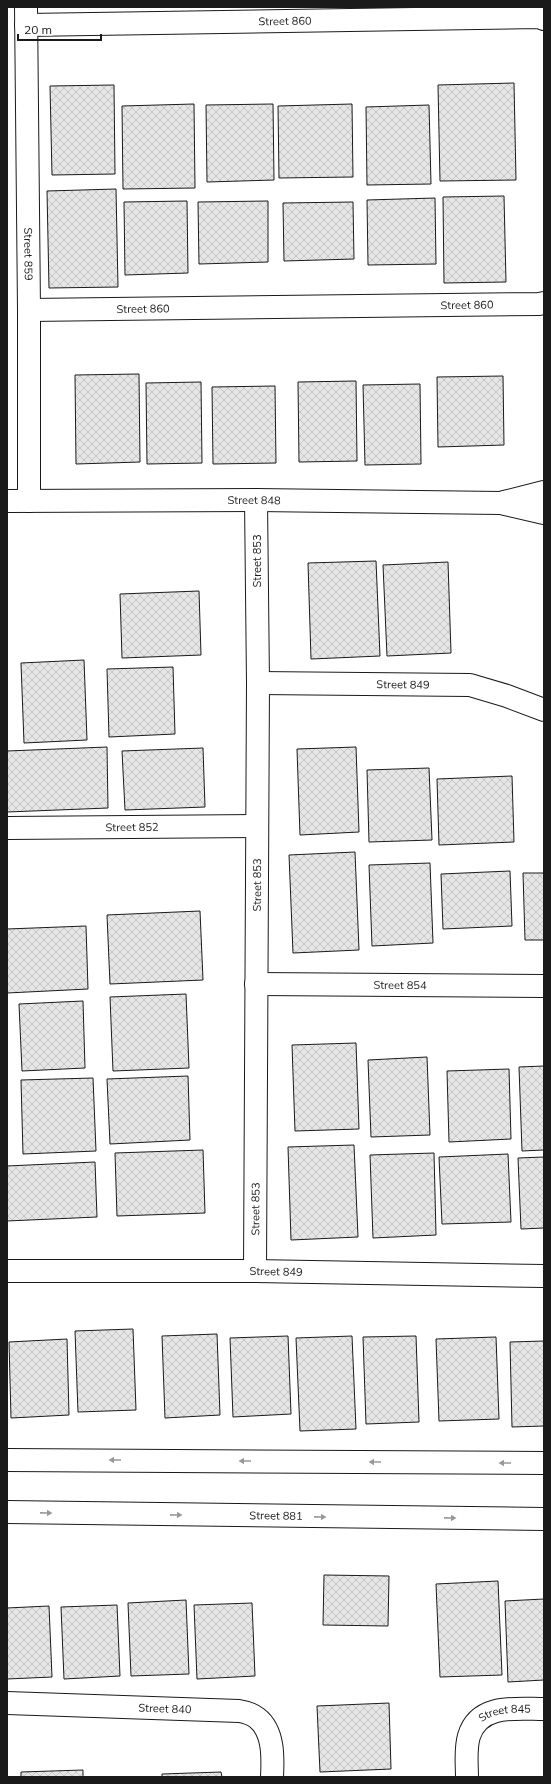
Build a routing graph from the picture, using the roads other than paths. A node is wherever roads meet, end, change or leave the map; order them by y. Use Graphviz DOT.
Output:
graph roads {
  1 [pos="26,16"];
  2 [pos="544,19"];
  3 [pos="544,303"];
  4 [pos="29,310"];
  5 [pos="544,492"];
  6 [pos="256,500"];
  7 [pos="7,501"];
  8 [pos="28,501"];
  9 [pos="501,502"];
  10 [pos="544,513"];
  11 [pos="258,682"];
  12 [pos="544,710"];
  13 [pos="257,826"];
  14 [pos="7,828"];
  15 [pos="256,984"];
  16 [pos="544,986"];
  17 [pos="7,1271"];
  18 [pos="255,1271"];
  19 [pos="544,1276"];
  20 [pos="7,1460"];
  21 [pos="544,1463"];
  22 [pos="7,1512"];
  23 [pos="544,1519"];
  24 [pos="7,1703"];
  25 [pos="544,1709"];
  26 [pos="272,1777"];
  27 [pos="466,1777"];
  1 -- 2 [label="street, Street 860"];
  1 -- 4 [label="street, Street 859"];
  3 -- 4 [label="street, Street 860"];
  4 -- 8 [label="street, Street 859"];
  5 -- 9 [label="street, Street 848"];
  6 -- 8 [label="street, Street 848"];
  6 -- 9 [label="street, Street 848"];
  6 -- 11 [label="street, Street 853"];
  7 -- 8 [label="street, Street 848"];
  9 -- 10 [label="street, Street 848"];
  11 -- 12 [label="street, Street 849"];
  11 -- 13 [label="street, Street 853"];
  13 -- 14 [label="street, Street 852"];
  13 -- 15 [label="street, Street 853"];
  15 -- 16 [label="street, Street 854"];
  15 -- 18 [label="street, Street 853"];
  17 -- 18 [label="street, Street 849"];
  18 -- 19 [label="street, Street 849"];
  21 -- 20 [label="street, one-way"];
  22 -- 23 [label="street, Street 881, one-way"];
  24 -- 26 [label="street, Street 840"];
  25 -- 27 [label="street, Street 845"];
}
